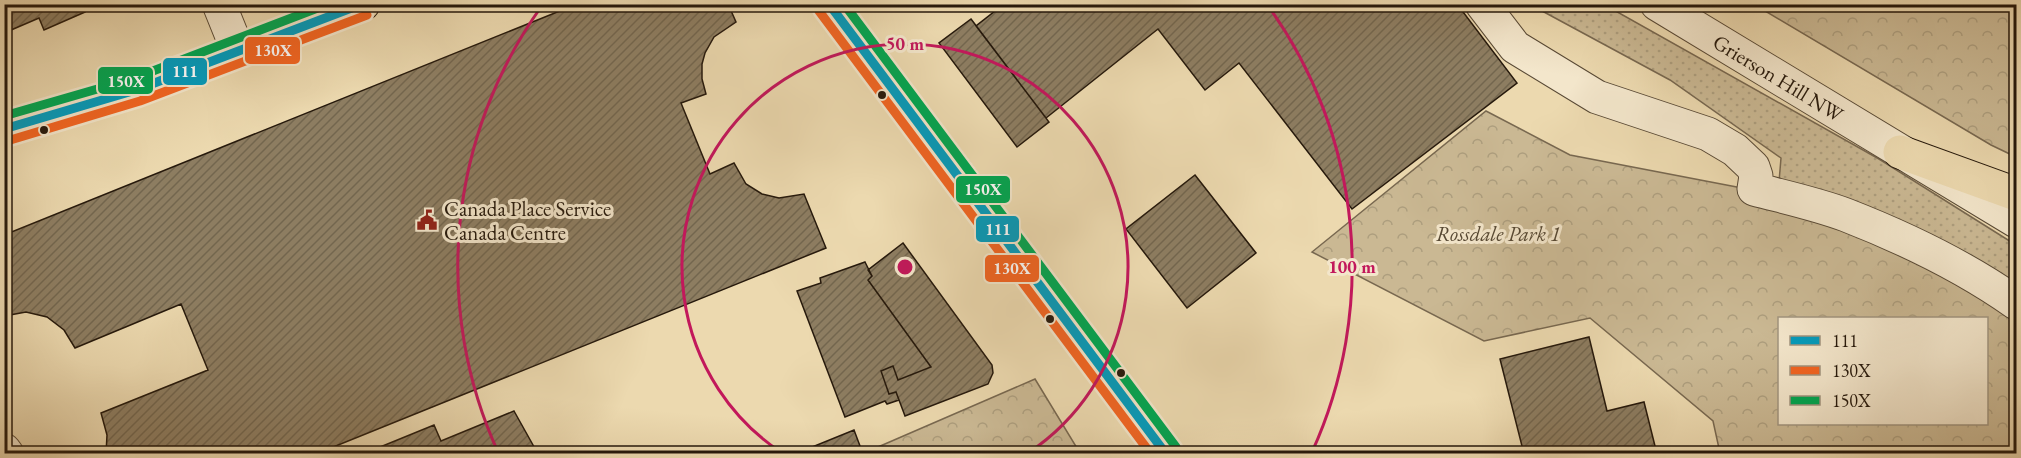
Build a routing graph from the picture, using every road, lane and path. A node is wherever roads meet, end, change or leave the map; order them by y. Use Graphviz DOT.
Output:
graph roads {
  1 [pos="219,4"];
  2 [pos="363,4"];
  3 [pos="828,4"];
  4 [pos="1482,4"];
  5 [pos="1657,4"];
  6 [pos="238,51"];
  7 [pos="4,129"];
  8 [pos="1900,152"];
  9 [pos="2016,194"];
  10 [pos="2016,221"];
  11 [pos="2016,235"];
  12 [pos="2016,303"];
  13 [pos="1166,453"];
  1 -- 6 [label="street"];
  2 -- 6 [label="main road"];
  3 -- 13 [label="main road"];
  4 -- 12 [label="street"];
  5 -- 8 [label="street, Grierson Hill NW"];
  6 -- 7 [label="main road"];
  8 -- 9 [label="main road"];
  8 -- 10 [label="street"];
  8 -- 11 [label="street"];
}
